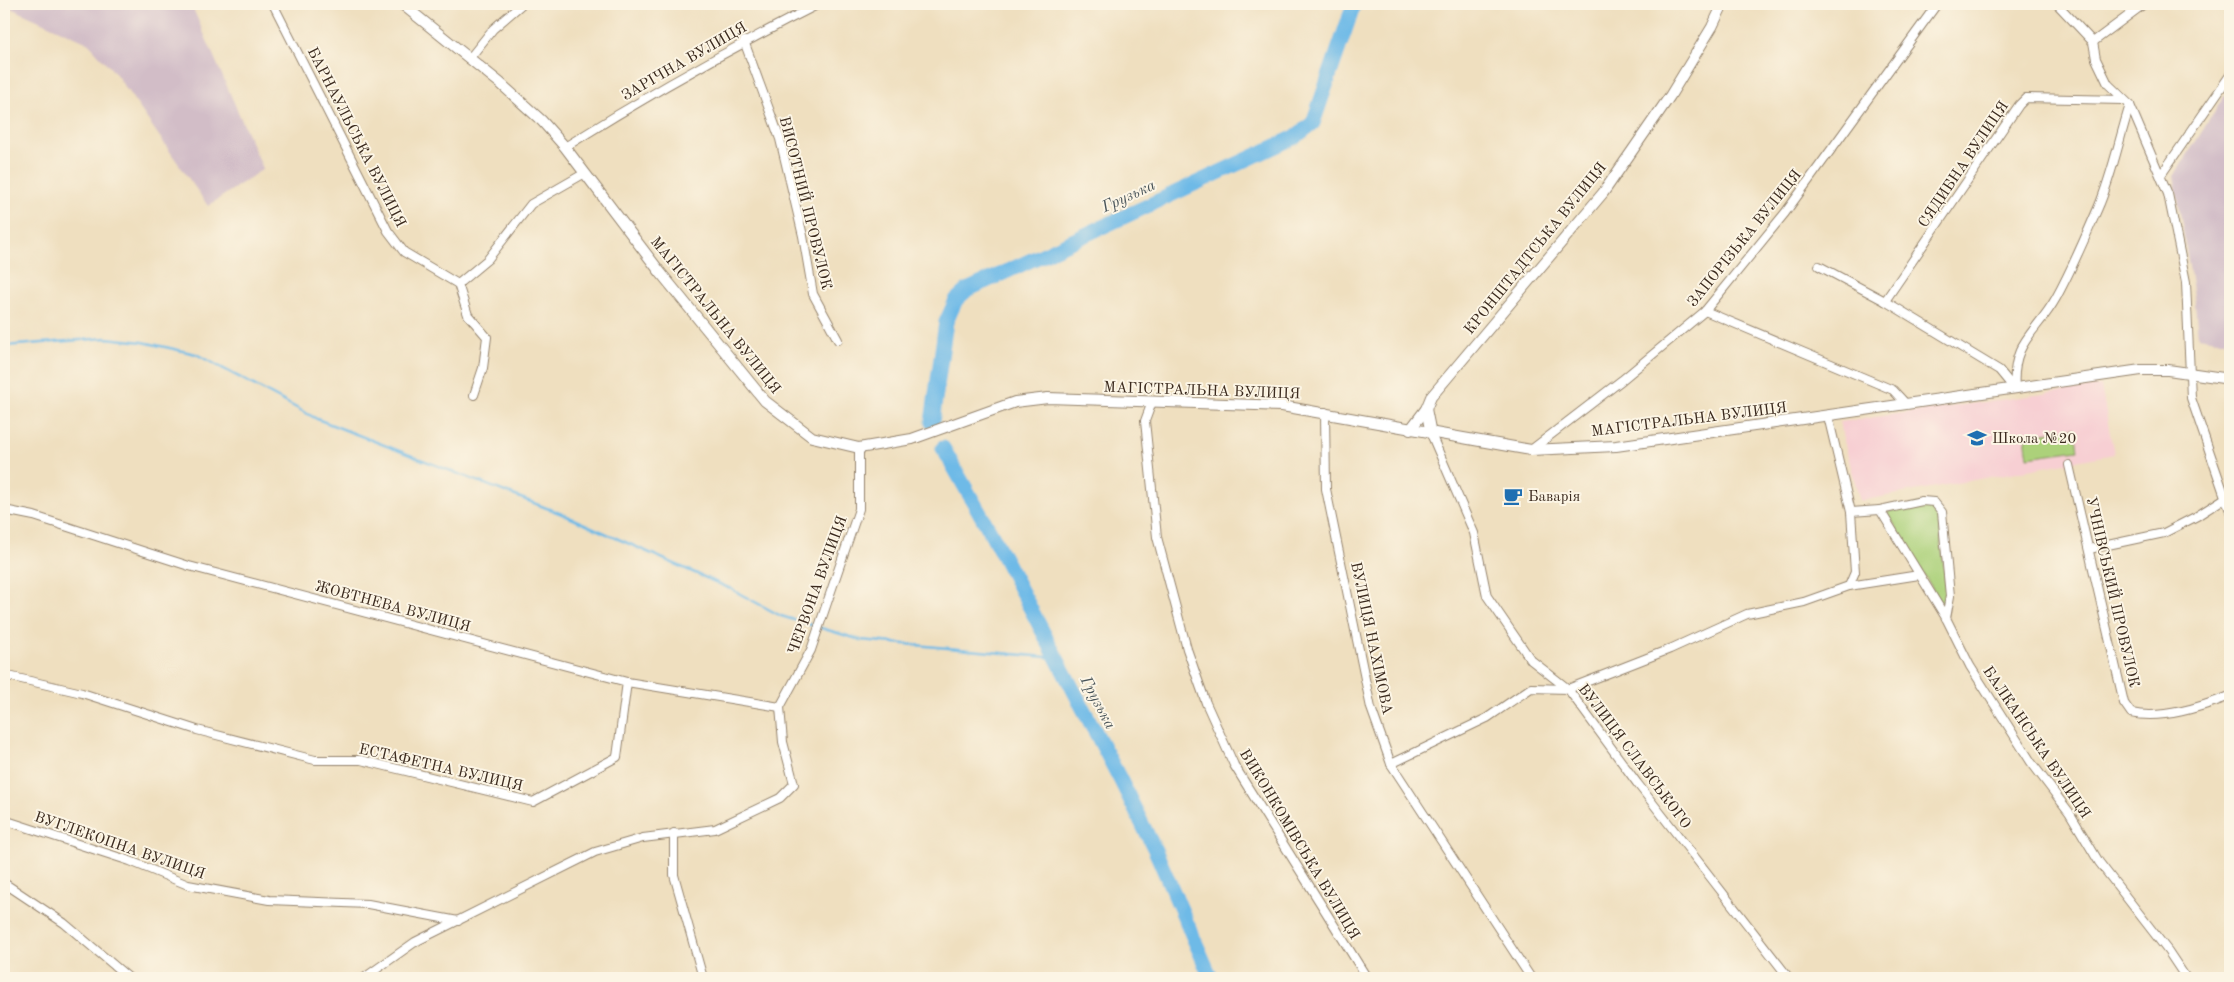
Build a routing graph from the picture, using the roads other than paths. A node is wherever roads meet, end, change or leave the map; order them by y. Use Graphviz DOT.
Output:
graph roads {
  1 [pos="274,4"];
  2 [pos="522,4"];
  3 [pos="819,4"];
  4 [pos="1723,4"];
  5 [pos="1937,4"];
  6 [pos="2057,4"];
  7 [pos="2144,4"];
  8 [pos="406,5"];
  9 [pos="744,41"];
  10 [pos="2093,42"];
  11 [pos="469,59"];
  12 [pos="2230,75"];
  13 [pos="2126,103"];
  14 [pos="565,147"];
  15 [pos="585,173"];
  16 [pos="2161,175"];
  17 [pos="1819,266"];
  18 [pos="458,284"];
  19 [pos="1886,301"];
  20 [pos="1705,311"];
  21 [pos="838,340"];
  22 [pos="2190,373"];
  23 [pos="2230,379"];
  24 [pos="2014,389"];
  25 [pos="474,395"];
  26 [pos="1152,402"];
  27 [pos="1906,404"];
  28 [pos="1426,409"];
  29 [pos="1325,412"];
  30 [pos="1828,416"];
  31 [pos="1410,430"];
  32 [pos="1431,434"];
  33 [pos="858,448"];
  34 [pos="1531,450"];
  35 [pos="2069,465"];
  36 [pos="2225,498"];
  37 [pos="4,510"];
  38 [pos="1880,510"];
  39 [pos="2230,511"];
  40 [pos="1851,512"];
  41 [pos="2089,549"];
  42 [pos="1918,576"];
  43 [pos="1849,586"];
  44 [pos="1946,618"];
  45 [pos="4,675"];
  46 [pos="628,682"];
  47 [pos="1568,689"];
  48 [pos="2230,696"];
  49 [pos="780,707"];
  50 [pos="1391,764"];
  51 [pos="4,820"];
  52 [pos="674,833"];
  53 [pos="4,883"];
  54 [pos="458,921"];
  55 [pos="129,978"];
  56 [pos="364,978"];
  57 [pos="703,978"];
  58 [pos="1367,978"];
  59 [pos="1530,978"];
  60 [pos="1789,978"];
  61 [pos="2186,978"];
  1 -- 18 [label="street, БАРНАУЛЬСЬКА ВУЛИЦЯ"];
  2 -- 11 [label="street"];
  3 -- 9 [label="street, ЗАРІЧНА ВУЛИЦЯ"];
  4 -- 28 [label="main road, КРОНШТАДТСЬКА ВУЛИЦЯ"];
  5 -- 20 [label="street, ЗАПОРІЗЬКА ВУЛИЦЯ"];
  6 -- 10 [label="street"];
  7 -- 10 [label="street"];
  8 -- 11 [label="main road, МАГІСТРАЛЬНА ВУЛИЦЯ"];
  9 -- 14 [label="street, ЗАРІЧНА ВУЛИЦЯ"];
  9 -- 21 [label="street, ВИСОТНИЙ ПРОВУЛОК"];
  10 -- 13 [label="street"];
  11 -- 14 [label="main road, МАГІСТРАЛЬНА ВУЛИЦЯ"];
  12 -- 16 [label="street"];
  13 -- 16 [label="street"];
  13 -- 19 [label="street, СЯДИБНА ВУЛИЦЯ"];
  13 -- 24 [label="street"];
  14 -- 15 [label="main road, МАГІСТРАЛЬНА ВУЛИЦЯ"];
  15 -- 18 [label="street"];
  15 -- 33 [label="main road, МАГІСТРАЛЬНА ВУЛИЦЯ"];
  16 -- 22 [label="street"];
  17 -- 19 [label="street"];
  18 -- 25 [label="street"];
  19 -- 24 [label="street"];
  20 -- 27 [label="street"];
  20 -- 34 [label="street, ЗАПОРІЗЬКА ВУЛИЦЯ"];
  22 -- 23 [label="main road, МАГІСТРАЛЬНА ВУЛИЦЯ"];
  22 -- 24 [label="main road, МАГІСТРАЛЬНА ВУЛИЦЯ"];
  22 -- 36 [label="street"];
  24 -- 27 [label="main road, МАГІСТРАЛЬНА ВУЛИЦЯ"];
  26 -- 29 [label="main road, МАГІСТРАЛЬНА ВУЛИЦЯ"];
  26 -- 33 [label="main road, МАГІСТРАЛЬНА ВУЛИЦЯ"];
  26 -- 58 [label="street, ВИКОНКОМІВСЬКА ВУЛИЦЯ"];
  27 -- 30 [label="main road, МАГІСТРАЛЬНА ВУЛИЦЯ"];
  28 -- 31 [label="main road, КРОНШТАДТСЬКА ВУЛИЦЯ"];
  28 -- 32 [label="main road"];
  29 -- 31 [label="main road, МАГІСТРАЛЬНА ВУЛИЦЯ"];
  29 -- 50 [label="street, ВУЛИЦЯ НАХІМОВА"];
  30 -- 34 [label="main road, МАГІСТРАЛЬНА ВУЛИЦЯ"];
  30 -- 40 [label="street"];
  31 -- 32 [label="main road, МАГІСТРАЛЬНА ВУЛИЦЯ"];
  32 -- 34 [label="main road, МАГІСТРАЛЬНА ВУЛИЦЯ"];
  32 -- 47 [label="street, ВУЛИЦЯ СЛАВСЬКОГО"];
  33 -- 49 [label="street, ЧЕРВОНА ВУЛИЦЯ"];
  35 -- 41 [label="street, УЧНІВСЬКИЙ ПРОВУЛОК"];
  36 -- 39 [label="street"];
  36 -- 41 [label="street"];
  37 -- 46 [label="street, ЖОВТНЕВА ВУЛИЦЯ"];
  38 -- 40 [label="street"];
  38 -- 42 [label="street, БАЛКАНСЬКА ВУЛИЦЯ"];
  38 -- 44 [label="street"];
  40 -- 43 [label="street"];
  41 -- 48 [label="street, УЧНІВСЬКИЙ ПРОВУЛОК"];
  42 -- 43 [label="street"];
  42 -- 44 [label="street, БАЛКАНСЬКА ВУЛИЦЯ"];
  43 -- 47 [label="street"];
  44 -- 61 [label="street, БАЛКАНСЬКА ВУЛИЦЯ"];
  45 -- 46 [label="street, ЕСТАФЕТНА ВУЛИЦЯ"];
  46 -- 49 [label="street, ЖОВТНЕВА ВУЛИЦЯ"];
  47 -- 50 [label="street"];
  47 -- 60 [label="street, ВУЛИЦЯ СЛАВСЬКОГО"];
  49 -- 52 [label="street"];
  50 -- 59 [label="street, ВУЛИЦЯ НАХІМОВА"];
  51 -- 54 [label="street, ВУГЛЕКОПНА ВУЛИЦЯ"];
  52 -- 54 [label="street"];
  52 -- 57 [label="street"];
  53 -- 55 [label="street"];
  54 -- 56 [label="street"];
}
